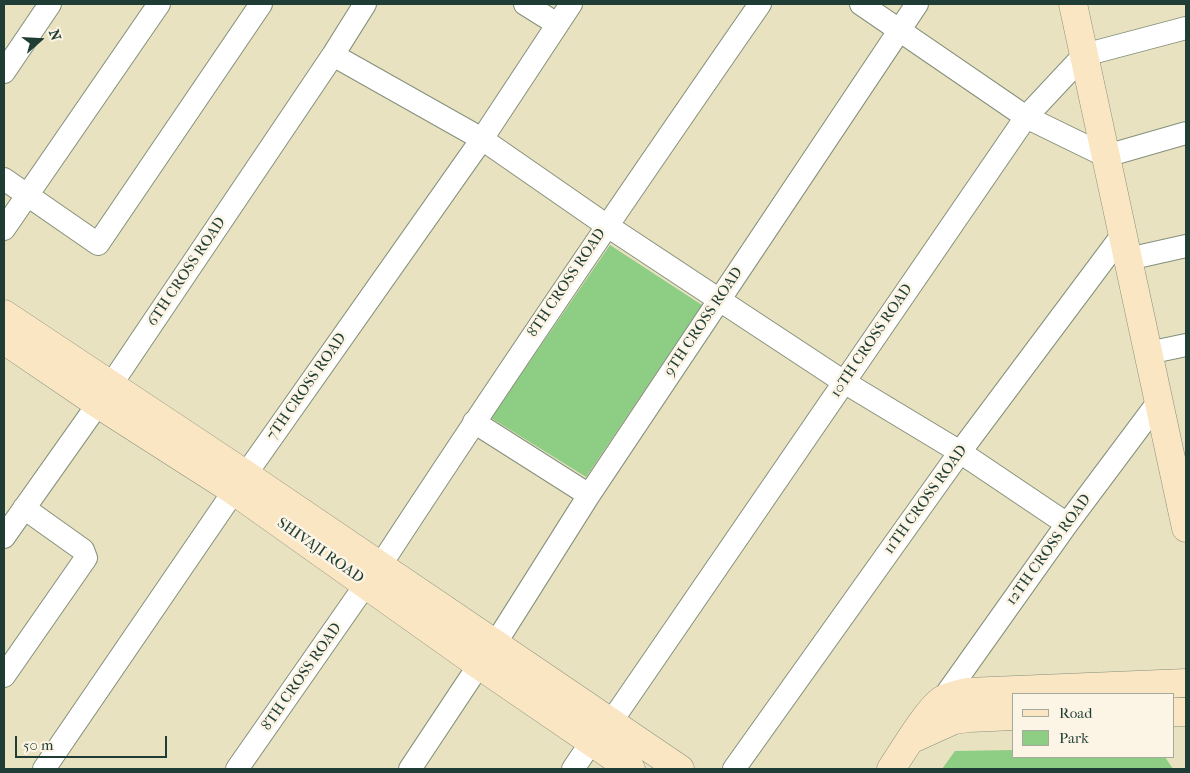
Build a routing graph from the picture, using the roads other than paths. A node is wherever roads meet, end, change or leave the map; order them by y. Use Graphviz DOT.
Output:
graph roads {
  1 [pos="50,4"];
  2 [pos="158,4"];
  3 [pos="261,4"];
  4 [pos="366,4"];
  5 [pos="525,4"];
  6 [pos="571,4"];
  7 [pos="760,4"];
  8 [pos="861,4"];
  9 [pos="917,4"];
  10 [pos="1073,4"];
  11 [pos="557,24"];
  12 [pos="1186,28"];
  13 [pos="898,30"];
  14 [pos="1084,54"];
  15 [pos="333,55"];
  16 [pos="4,72"];
  17 [pos="1026,117"];
  18 [pos="1186,133"];
  19 [pos="482,139"];
  20 [pos="1106,156"];
  21 [pos="4,178"];
  22 [pos="27,194"];
  23 [pos="606,225"];
  24 [pos="4,228"];
  25 [pos="1126,246"];
  26 [pos="1186,246"];
  27 [pos="718,299"];
  28 [pos="4,314"];
  29 [pos="4,340"];
  30 [pos="1186,345"];
  31 [pos="1148,353"];
  32 [pos="844,382"];
  33 [pos="105,395"];
  34 [pos="1159,401"];
  35 [pos="474,422"];
  36 [pos="960,452"];
  37 [pos="1180,464"];
  38 [pos="240,483"];
  39 [pos="589,495"];
  40 [pos="24,508"];
  41 [pos="1067,524"];
  42 [pos="1186,528"];
  43 [pos="4,537"];
  44 [pos="373,575"];
  45 [pos="487,654"];
  46 [pos="4,676"];
  47 [pos="1186,682"];
  48 [pos="942,700"];
  49 [pos="1012,716"];
  50 [pos="602,732"];
  51 [pos="912,739"];
  52 [pos="44,769"];
  53 [pos="237,769"];
  54 [pos="410,769"];
  55 [pos="573,769"];
  56 [pos="631,769"];
  57 [pos="680,769"];
  58 [pos="734,769"];
  59 [pos="891,769"];
  1 -- 16 [label="street"];
  2 -- 22 [label="street"];
  3 -- 22 [label="street"];
  4 -- 15 [label="street, 6TH CROSS ROAD"];
  5 -- 11 [label="street"];
  6 -- 11 [label="street, 7TH CROSS ROAD"];
  7 -- 23 [label="street, 8TH CROSS ROAD"];
  8 -- 13 [label="street"];
  9 -- 13 [label="street, 9TH CROSS ROAD"];
  10 -- 14 [label="street"];
  11 -- 19 [label="street, 7TH CROSS ROAD"];
  12 -- 14 [label="street"];
  13 -- 17 [label="street"];
  13 -- 27 [label="street, 9TH CROSS ROAD"];
  14 -- 17 [label="street, 10TH CROSS ROAD"];
  14 -- 20 [label="street"];
  15 -- 19 [label="street"];
  15 -- 33 [label="street, 6TH CROSS ROAD"];
  17 -- 20 [label="street"];
  17 -- 32 [label="street, 10TH CROSS ROAD"];
  18 -- 20 [label="street"];
  19 -- 23 [label="street"];
  19 -- 38 [label="street, 7TH CROSS ROAD"];
  20 -- 25 [label="street"];
  21 -- 22 [label="street"];
  22 -- 24 [label="street"];
  23 -- 27 [label="street"];
  23 -- 35 [label="street, 8TH CROSS ROAD"];
  25 -- 26 [label="street"];
  25 -- 31 [label="street"];
  25 -- 36 [label="street, 11TH CROSS ROAD"];
  27 -- 32 [label="street"];
  27 -- 39 [label="street, 9TH CROSS ROAD"];
  28 -- 33 [label="street"];
  29 -- 33 [label="street, SHIVAJI ROAD"];
  30 -- 31 [label="street"];
  31 -- 34 [label="street"];
  32 -- 36 [label="street"];
  32 -- 50 [label="street, 10TH CROSS ROAD"];
  33 -- 38 [label="street, SHIVAJI ROAD"];
  33 -- 40 [label="street, 6TH CROSS ROAD"];
  34 -- 37 [label="street"];
  34 -- 41 [label="street, 12TH CROSS ROAD"];
  35 -- 39 [label="street"];
  35 -- 44 [label="street, 8TH CROSS ROAD"];
  36 -- 41 [label="street"];
  36 -- 58 [label="street, 11TH CROSS ROAD"];
  37 -- 42 [label="street"];
  38 -- 44 [label="street, SHIVAJI ROAD"];
  38 -- 52 [label="street, 7TH CROSS ROAD"];
  39 -- 45 [label="street, 9TH CROSS ROAD"];
  40 -- 43 [label="street, 6TH CROSS ROAD"];
  40 -- 46 [label="street"];
  41 -- 48 [label="street, 12TH CROSS ROAD"];
  44 -- 45 [label="street, SHIVAJI ROAD"];
  44 -- 53 [label="street, 8TH CROSS ROAD"];
  45 -- 50 [label="street, SHIVAJI ROAD"];
  45 -- 54 [label="street, 9TH CROSS ROAD"];
  47 -- 48 [label="street"];
  48 -- 51 [label="street, 12TH CROSS ROAD"];
  49 -- 51 [label="street"];
  50 -- 55 [label="street, 10TH CROSS ROAD"];
  50 -- 56 [label="street, SHIVAJI ROAD"];
  50 -- 57 [label="street"];
  51 -- 59 [label="street, 12TH CROSS ROAD"];
}
